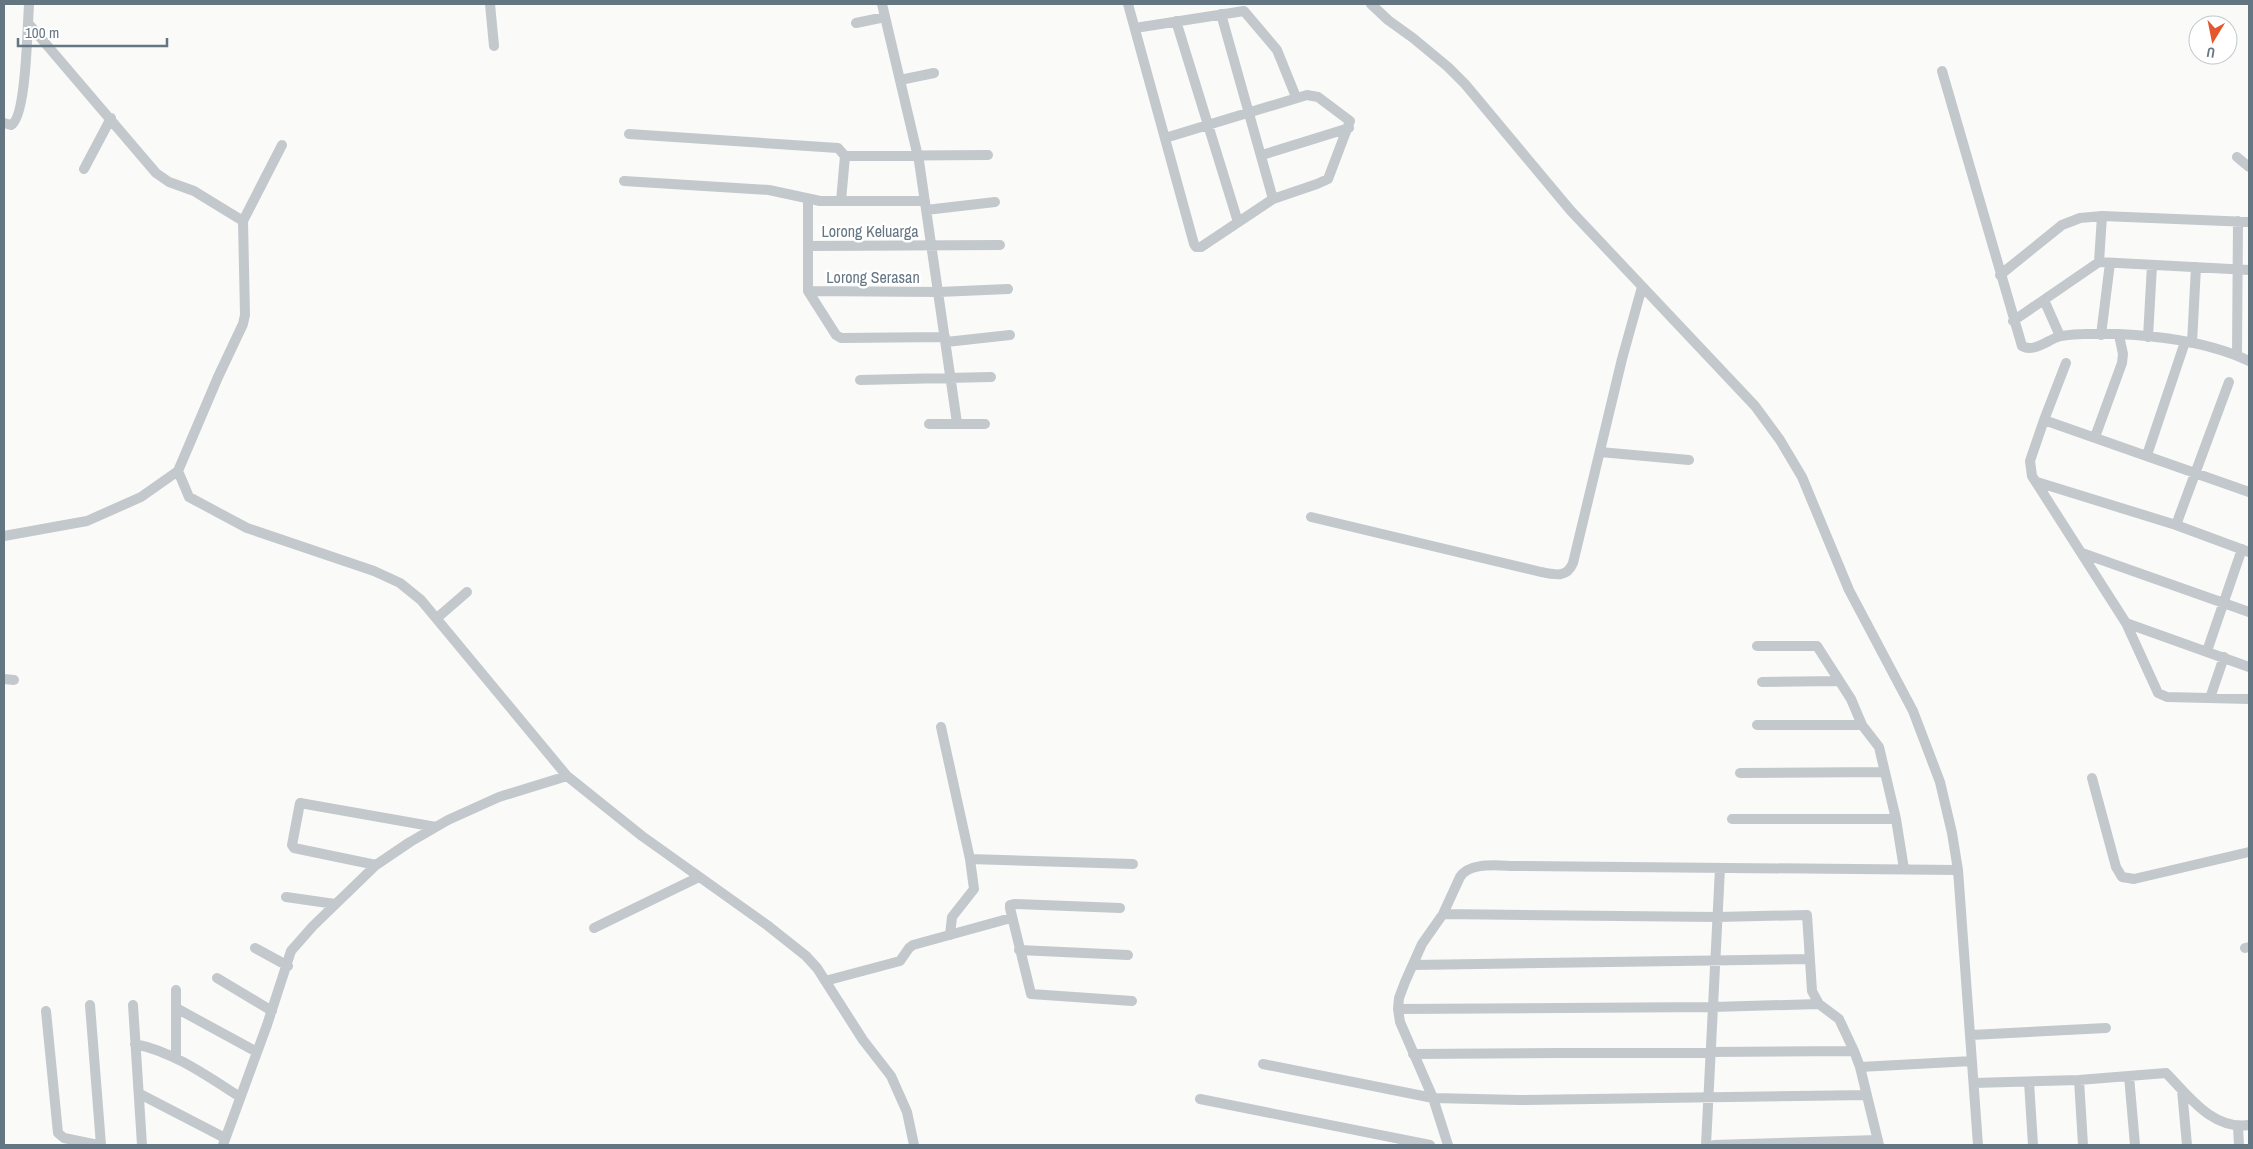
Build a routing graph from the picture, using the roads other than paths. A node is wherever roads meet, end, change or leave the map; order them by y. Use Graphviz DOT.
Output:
graph roads {
  1 [pos="29,4"];
  2 [pos="490,4"];
  3 [pos="882,4"];
  4 [pos="1128,4"];
  5 [pos="1371,4"];
  6 [pos="1243,7"];
  7 [pos="1221,14"];
  8 [pos="885,17"];
  9 [pos="1176,21"];
  10 [pos="28,23"];
  11 [pos="856,23"];
  12 [pos="1135,28"];
  13 [pos="494,46"];
  14 [pos="1942,70"];
  15 [pos="934,73"];
  16 [pos="900,80"];
  17 [pos="1296,97"];
  18 [pos="1249,112"];
  19 [pos="111,118"];
  20 [pos="4,123"];
  21 [pos="1206,125"];
  22 [pos="1349,128"];
  23 [pos="629,134"];
  24 [pos="1165,138"];
  25 [pos="282,145"];
  26 [pos="988,154"];
  27 [pos="845,156"];
  28 [pos="918,156"];
  29 [pos="1262,156"];
  30 [pos="2237,157"];
  31 [pos="2249,166"];
  32 [pos="84,169"];
  33 [pos="624,180"];
  34 [pos="808,199"];
  35 [pos="1274,199"];
  36 [pos="841,201"];
  37 [pos="995,202"];
  38 [pos="926,206"];
  39 [pos="2102,216"];
  40 [pos="243,221"];
  41 [pos="2238,221"];
  42 [pos="1238,222"];
  43 [pos="2249,222"];
  44 [pos="1000,245"];
  45 [pos="808,246"];
  46 [pos="932,246"];
  47 [pos="2099,262"];
  48 [pos="2110,263"];
  49 [pos="2152,265"];
  50 [pos="2196,267"];
  51 [pos="2244,270"];
  52 [pos="2000,275"];
  53 [pos="1642,287"];
  54 [pos="1008,289"];
  55 [pos="808,291"];
  56 [pos="939,292"];
  57 [pos="2044,300"];
  58 [pos="2014,321"];
  59 [pos="2101,334"];
  60 [pos="1010,335"];
  61 [pos="2119,335"];
  62 [pos="2060,336"];
  63 [pos="2148,337"];
  64 [pos="945,340"];
  65 [pos="2189,343"];
  66 [pos="2238,355"];
  67 [pos="2249,361"];
  68 [pos="2066,363"];
  69 [pos="950,377"];
  70 [pos="991,377"];
  71 [pos="860,380"];
  72 [pos="2229,382"];
  73 [pos="2044,420"];
  74 [pos="957,423"];
  75 [pos="929,424"];
  76 [pos="985,424"];
  77 [pos="2095,437"];
  78 [pos="1600,452"];
  79 [pos="2147,455"];
  80 [pos="1688,460"];
  81 [pos="178,471"];
  82 [pos="2196,472"];
  83 [pos="2037,482"];
  84 [pos="2249,490"];
  85 [pos="1311,517"];
  86 [pos="2176,525"];
  87 [pos="4,536"];
  88 [pos="2246,551"];
  89 [pos="2082,553"];
  90 [pos="467,592"];
  91 [pos="2224,603"];
  92 [pos="2249,612"];
  93 [pos="436,618"];
  94 [pos="2126,623"];
  95 [pos="1757,646"];
  96 [pos="2207,651"];
  97 [pos="2224,658"];
  98 [pos="2249,668"];
  99 [pos="1838,681"];
  100 [pos="1762,682"];
  101 [pos="2210,698"];
  102 [pos="2249,699"];
  103 [pos="1757,724"];
  104 [pos="1862,725"];
  105 [pos="941,727"];
  106 [pos="1885,772"];
  107 [pos="1740,773"];
  108 [pos="567,776"];
  109 [pos="2092,778"];
  110 [pos="1732,819"];
  111 [pos="1896,819"];
  112 [pos="436,827"];
  113 [pos="2249,855"];
  114 [pos="970,859"];
  115 [pos="1133,864"];
  116 [pos="376,865"];
  117 [pos="1720,868"];
  118 [pos="1904,869"];
  119 [pos="1958,870"];
  120 [pos="699,877"];
  121 [pos="286,897"];
  122 [pos="335,904"];
  123 [pos="1120,908"];
  124 [pos="1442,914"];
  125 [pos="1717,917"];
  126 [pos="1011,918"];
  127 [pos="594,928"];
  128 [pos="950,935"];
  129 [pos="255,948"];
  130 [pos="1019,950"];
  131 [pos="1128,955"];
  132 [pos="1810,959"];
  133 [pos="1716,962"];
  134 [pos="1414,965"];
  135 [pos="288,966"];
  136 [pos="217,978"];
  137 [pos="825,981"];
  138 [pos="176,990"];
  139 [pos="1132,1001"];
  140 [pos="133,1004"];
  141 [pos="1819,1004"];
  142 [pos="90,1005"];
  143 [pos="176,1008"];
  144 [pos="1713,1008"];
  145 [pos="1398,1009"];
  146 [pos="46,1011"];
  147 [pos="272,1011"];
  148 [pos="2106,1028"];
  149 [pos="1971,1035"];
  150 [pos="136,1044"];
  151 [pos="1854,1051"];
  152 [pos="257,1052"];
  153 [pos="1711,1053"];
  154 [pos="1413,1054"];
  155 [pos="176,1058"];
  156 [pos="1972,1061"];
  157 [pos="1263,1064"];
  158 [pos="1860,1067"];
  159 [pos="2130,1076"];
  160 [pos="2079,1080"];
  161 [pos="2029,1082"];
  162 [pos="1974,1083"];
  163 [pos="2182,1090"];
  164 [pos="140,1094"];
  165 [pos="1867,1094"];
  166 [pos="240,1097"];
  167 [pos="1433,1098"];
  168 [pos="1709,1098"];
  169 [pos="1200,1099"];
  170 [pos="2244,1126"];
  171 [pos="224,1142"];
  172 [pos="1878,1142"];
  173 [pos="100,1145"];
  174 [pos="142,1145"];
  175 [pos="914,1145"];
  176 [pos="1430,1145"];
  177 [pos="1448,1145"];
  178 [pos="1706,1145"];
  179 [pos="1714,1145"];
  180 [pos="1978,1145"];
  181 [pos="2033,1145"];
  182 [pos="2084,1145"];
  183 [pos="2135,1145"];
  184 [pos="2186,1145"];
  185 [pos="2239,1145"];
  1 -- 10 [label="street"];
  2 -- 13 [label="street"];
  3 -- 8 [label="street"];
  4 -- 12 [label="street"];
  5 -- 53 [label="street"];
  6 -- 7 [label="street"];
  6 -- 17 [label="street"];
  7 -- 9 [label="street"];
  7 -- 18 [label="street"];
  8 -- 11 [label="street"];
  8 -- 16 [label="street"];
  9 -- 12 [label="street"];
  9 -- 21 [label="street"];
  10 -- 19 [label="street"];
  10 -- 20 [label="street"];
  12 -- 24 [label="street"];
  14 -- 52 [label="street"];
  15 -- 16 [label="street"];
  16 -- 28 [label="street"];
  17 -- 18 [label="street"];
  17 -- 22 [label="street"];
  18 -- 21 [label="street"];
  18 -- 29 [label="street"];
  19 -- 32 [label="street"];
  19 -- 40 [label="street"];
  21 -- 24 [label="street"];
  21 -- 42 [label="street"];
  22 -- 29 [label="street"];
  22 -- 35 [label="street"];
  23 -- 27 [label="street"];
  24 -- 42 [label="street"];
  25 -- 40 [label="street"];
  26 -- 28 [label="street"];
  27 -- 28 [label="street"];
  27 -- 36 [label="street"];
  28 -- 38 [label="street"];
  29 -- 35 [label="street"];
  30 -- 31 [label="street"];
  33 -- 34 [label="street"];
  34 -- 36 [label="street"];
  34 -- 45 [label="street"];
  35 -- 42 [label="street"];
  36 -- 38 [label="street"];
  37 -- 38 [label="street"];
  38 -- 46 [label="street"];
  39 -- 41 [label="street"];
  39 -- 47 [label="street"];
  39 -- 52 [label="street"];
  40 -- 81 [label="street"];
  41 -- 43 [label="street"];
  41 -- 51 [label="street"];
  44 -- 46 [label="street, Lorong Keluarga"];
  45 -- 46 [label="street, Lorong Keluarga"];
  45 -- 55 [label="street"];
  46 -- 56 [label="street"];
  47 -- 48 [label="street"];
  47 -- 57 [label="street"];
  48 -- 49 [label="street"];
  48 -- 59 [label="street"];
  49 -- 50 [label="street"];
  49 -- 63 [label="street"];
  50 -- 51 [label="street"];
  50 -- 65 [label="street"];
  51 -- 66 [label="street"];
  52 -- 58 [label="street"];
  53 -- 78 [label="street"];
  53 -- 119 [label="street"];
  54 -- 56 [label="street, Lorong Serasan"];
  55 -- 56 [label="street, Lorong Serasan"];
  55 -- 64 [label="street"];
  56 -- 64 [label="street"];
  57 -- 58 [label="street"];
  57 -- 62 [label="street"];
  58 -- 62 [label="street"];
  59 -- 61 [label="street"];
  59 -- 62 [label="street"];
  60 -- 64 [label="street"];
  61 -- 63 [label="street"];
  61 -- 77 [label="street"];
  63 -- 65 [label="street"];
  64 -- 69 [label="street"];
  65 -- 66 [label="street"];
  65 -- 79 [label="street"];
  66 -- 67 [label="street"];
  68 -- 73 [label="street"];
  69 -- 70 [label="street"];
  69 -- 71 [label="street"];
  69 -- 74 [label="street"];
  72 -- 82 [label="street"];
  73 -- 77 [label="street"];
  73 -- 83 [label="street"];
  74 -- 75 [label="street"];
  74 -- 76 [label="street"];
  77 -- 79 [label="street"];
  78 -- 80 [label="street"];
  78 -- 85 [label="street"];
  79 -- 82 [label="street"];
  81 -- 87 [label="street"];
  81 -- 93 [label="street"];
  82 -- 84 [label="street"];
  82 -- 86 [label="street"];
  83 -- 86 [label="street"];
  83 -- 89 [label="street"];
  86 -- 88 [label="street"];
  88 -- 91 [label="street"];
  89 -- 91 [label="street"];
  89 -- 94 [label="street"];
  90 -- 93 [label="street"];
  91 -- 92 [label="street"];
  91 -- 96 [label="street"];
  93 -- 108 [label="street"];
  94 -- 96 [label="street"];
  94 -- 101 [label="street"];
  95 -- 99 [label="street"];
  96 -- 97 [label="street"];
  97 -- 98 [label="street"];
  97 -- 101 [label="street"];
  99 -- 100 [label="street"];
  99 -- 104 [label="street"];
  101 -- 102 [label="street"];
  103 -- 104 [label="street"];
  104 -- 106 [label="street"];
  105 -- 114 [label="street"];
  106 -- 107 [label="street"];
  106 -- 111 [label="street"];
  108 -- 112 [label="street"];
  108 -- 120 [label="street"];
  109 -- 113 [label="street"];
  110 -- 111 [label="street"];
  111 -- 118 [label="street"];
  112 -- 116 [label="street"];
  112 -- 116 [label="street"];
  114 -- 115 [label="street"];
  114 -- 128 [label="street"];
  116 -- 122 [label="street"];
  117 -- 118 [label="street"];
  117 -- 124 [label="street"];
  117 -- 125 [label="street"];
  118 -- 119 [label="street"];
  119 -- 149 [label="street"];
  120 -- 127 [label="street"];
  120 -- 137 [label="street"];
  121 -- 122 [label="street"];
  122 -- 135 [label="street"];
  123 -- 126 [label="street"];
  124 -- 125 [label="street"];
  124 -- 134 [label="street"];
  125 -- 132 [label="street"];
  125 -- 133 [label="street"];
  126 -- 128 [label="street"];
  126 -- 130 [label="street"];
  128 -- 137 [label="street"];
  129 -- 135 [label="street"];
  130 -- 131 [label="street"];
  130 -- 139 [label="street"];
  132 -- 133 [label="street"];
  132 -- 141 [label="street"];
  133 -- 134 [label="street"];
  133 -- 144 [label="street"];
  134 -- 145 [label="street"];
  135 -- 147 [label="street"];
  136 -- 147 [label="street"];
  137 -- 175 [label="street"];
  138 -- 143 [label="street"];
  140 -- 150 [label="street"];
  141 -- 144 [label="street"];
  141 -- 151 [label="street"];
  142 -- 173 [label="street"];
  143 -- 152 [label="street"];
  143 -- 155 [label="street"];
  144 -- 145 [label="street"];
  144 -- 153 [label="street"];
  145 -- 154 [label="street"];
  146 -- 173 [label="street"];
  147 -- 152 [label="street"];
  148 -- 149 [label="street"];
  149 -- 156 [label="street"];
  150 -- 155 [label="street"];
  150 -- 164 [label="street"];
  151 -- 153 [label="street"];
  151 -- 158 [label="street"];
  152 -- 166 [label="street"];
  153 -- 154 [label="street"];
  153 -- 168 [label="street"];
  154 -- 167 [label="street"];
  155 -- 166 [label="street"];
  156 -- 158 [label="street"];
  156 -- 162 [label="street"];
  157 -- 167 [label="street"];
  158 -- 165 [label="street"];
  159 -- 160 [label="street"];
  159 -- 163 [label="street"];
  159 -- 183 [label="street"];
  160 -- 161 [label="street"];
  160 -- 182 [label="street"];
  161 -- 162 [label="street"];
  161 -- 181 [label="street"];
  162 -- 180 [label="street"];
  163 -- 170 [label="street"];
  163 -- 184 [label="street"];
  164 -- 171 [label="street"];
  164 -- 174 [label="street"];
  165 -- 168 [label="street"];
  165 -- 172 [label="street"];
  166 -- 171 [label="street"];
  167 -- 168 [label="street"];
  167 -- 177 [label="street"];
  168 -- 178 [label="street"];
  169 -- 176 [label="street"];
  170 -- 185 [label="street"];
  172 -- 179 [label="street"];
}
